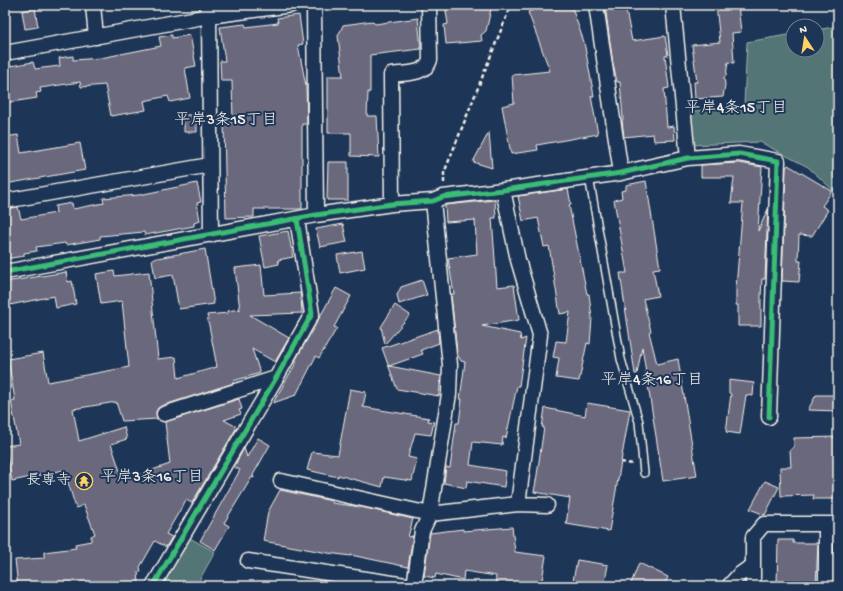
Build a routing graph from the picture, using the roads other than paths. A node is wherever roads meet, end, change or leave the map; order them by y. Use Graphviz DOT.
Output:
graph roads {
  1 [pos="93,5"];
  2 [pos="292,5"];
  3 [pos="314,5"];
  4 [pos="429,5"];
  5 [pos="596,5"];
  6 [pos="673,5"];
  7 [pos="208,11"];
  8 [pos="96,37"];
  9 [pos="5,53"];
  10 [pos="688,158"];
  11 [pos="210,164"];
  12 [pos="621,173"];
  13 [pos="590,177"];
  14 [pos="502,190"];
  15 [pos="438,199"];
  16 [pos="5,201"];
  17 [pos="392,204"];
  18 [pos="316,215"];
  19 [pos="297,218"];
  20 [pos="210,235"];
  21 [pos="5,272"];
  22 [pos="276,378"];
  23 [pos="164,414"];
  24 [pos="769,417"];
  25 [pos="644,473"];
  26 [pos="281,481"];
  27 [pos="518,504"];
  28 [pos="547,505"];
  29 [pos="430,514"];
  30 [pos="832,524"];
  31 [pos="248,561"];
  32 [pos="753,565"];
  33 [pos="154,586"];
  34 [pos="413,586"];
  35 [pos="729,586"];
  36 [pos="753,586"];
  37 [pos="826,586"];
  1 -- 8 [label="street"];
  2 -- 7 [label="street"];
  3 -- 18 [label="street"];
  4 -- 17 [label="street"];
  5 -- 12 [label="street"];
  6 -- 10 [label="street"];
  7 -- 8 [label="street"];
  7 -- 11 [label="street"];
  8 -- 9 [label="street"];
  10 -- 12 [label="street"];
  10 -- 24 [label="street"];
  11 -- 16 [label="street"];
  11 -- 20 [label="street"];
  12 -- 13 [label="street"];
  13 -- 14 [label="street"];
  13 -- 25 [label="lane"];
  14 -- 15 [label="street"];
  14 -- 27 [label="street"];
  15 -- 17 [label="street"];
  15 -- 29 [label="street"];
  17 -- 18 [label="street"];
  18 -- 19 [label="street"];
  19 -- 20 [label="street"];
  19 -- 22 [label="street"];
  20 -- 21 [label="street"];
  22 -- 23 [label="street"];
  22 -- 33 [label="street"];
  26 -- 29 [label="street"];
  27 -- 28 [label="street"];
  27 -- 29 [label="street"];
  29 -- 34 [label="street"];
  30 -- 32 [label="street"];
  30 -- 37 [label="street"];
  31 -- 34 [label="street"];
  32 -- 35 [label="street"];
  32 -- 36 [label="street"];
}
